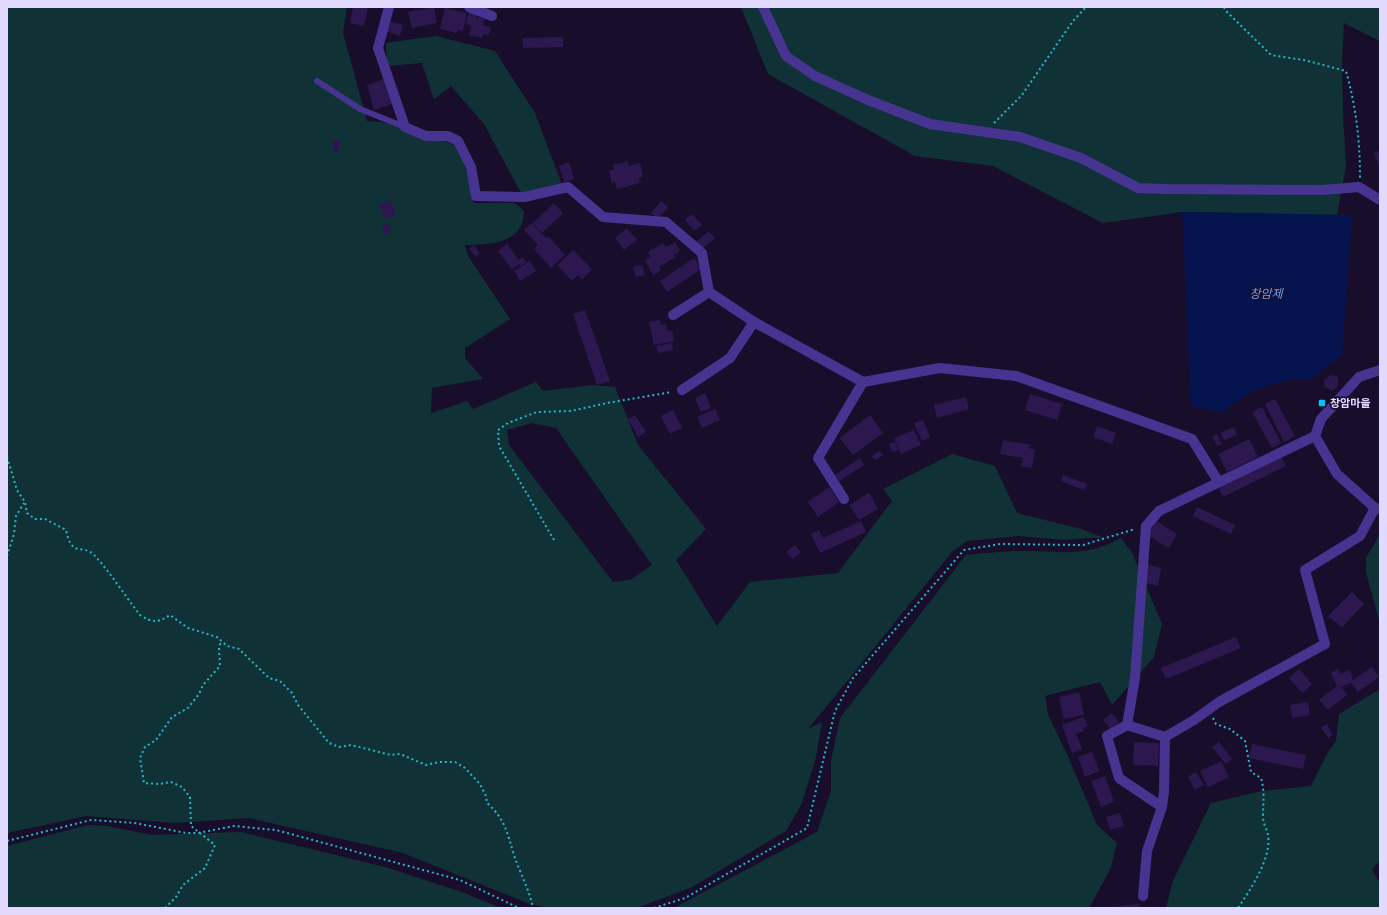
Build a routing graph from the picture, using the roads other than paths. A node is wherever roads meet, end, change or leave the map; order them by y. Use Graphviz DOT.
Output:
graph roads {
  1 [pos="389,7"];
  2 [pos="469,7"];
  3 [pos="763,7"];
  4 [pos="492,16"];
  5 [pos="317,81"];
  6 [pos="405,127"];
  7 [pos="1380,200"];
  8 [pos="709,292"];
  9 [pos="673,315"];
  10 [pos="754,322"];
  11 [pos="1380,370"];
  12 [pos="863,382"];
  13 [pos="682,390"];
  14 [pos="1315,436"];
  15 [pos="1218,481"];
  16 [pos="844,499"];
  17 [pos="1378,508"];
  18 [pos="1127,725"];
  19 [pos="1165,737"];
  20 [pos="1162,807"];
  21 [pos="1143,896"];
  1 -- 6 [label="street"];
  2 -- 4 [label="street"];
  3 -- 7 [label="street"];
  5 -- 6 [label="lane"];
  6 -- 8 [label="street"];
  8 -- 9 [label="street"];
  8 -- 10 [label="street"];
  10 -- 12 [label="street"];
  10 -- 13 [label="street"];
  11 -- 14 [label="street"];
  12 -- 15 [label="street"];
  12 -- 16 [label="street"];
  14 -- 15 [label="street"];
  14 -- 17 [label="street"];
  15 -- 18 [label="street"];
  17 -- 19 [label="street"];
  18 -- 19 [label="street"];
  18 -- 20 [label="street"];
  19 -- 20 [label="street"];
  20 -- 21 [label="street"];
}
